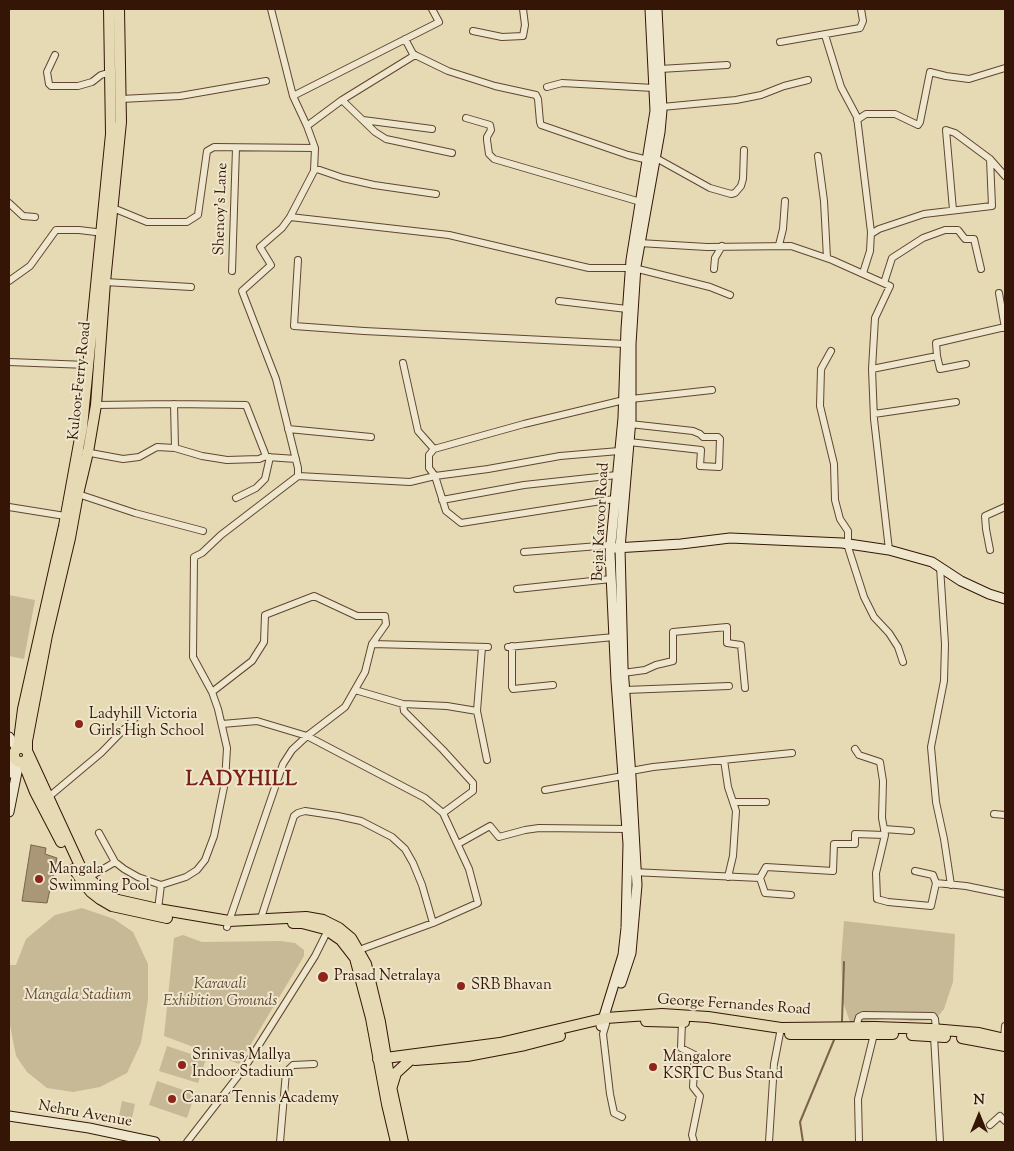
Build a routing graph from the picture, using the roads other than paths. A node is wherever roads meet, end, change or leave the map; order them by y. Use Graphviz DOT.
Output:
graph roads {
  1 [pos="109,9"];
  2 [pos="118,9"];
  3 [pos="271,9"];
  4 [pos="432,9"];
  5 [pos="523,9"];
  6 [pos="650,9"];
  7 [pos="657,9"];
  8 [pos="861,9"];
  9 [pos="473,31"];
  10 [pos="825,35"];
  11 [pos="405,39"];
  12 [pos="780,42"];
  13 [pos="55,55"];
  14 [pos="415,55"];
  15 [pos="727,65"];
  16 [pos="1005,68"];
  17 [pos="660,70"];
  18 [pos="111,72"];
  19 [pos="808,80"];
  20 [pos="266,81"];
  21 [pos="547,87"];
  22 [pos="654,88"];
  23 [pos="294,96"];
  24 [pos="121,99"];
  25 [pos="342,100"];
  26 [pos="662,107"];
  27 [pos="466,118"];
  28 [pos="362,119"];
  29 [pos="857,120"];
  30 [pos="306,126"];
  31 [pos="432,129"];
  32 [pos="236,148"];
  33 [pos="315,148"];
  34 [pos="744,150"];
  35 [pos="452,153"];
  36 [pos="818,156"];
  37 [pos="652,159"];
  38 [pos="990,159"];
  39 [pos="314,168"];
  40 [pos="1005,176"];
  41 [pos="436,194"];
  42 [pos="784,201"];
  43 [pos="644,203"];
  44 [pos="9,204"];
  45 [pos="113,208"];
  46 [pos="952,210"];
  47 [pos="35,217"];
  48 [pos="290,217"];
  49 [pos="106,233"];
  50 [pos="870,234"];
  51 [pos="639,243"];
  52 [pos="779,245"];
  53 [pos="722,246"];
  54 [pos="827,258"];
  55 [pos="298,260"];
  56 [pos="633,267"];
  57 [pos="714,269"];
  58 [pos="981,269"];
  59 [pos="232,271"];
  60 [pos="863,273"];
  61 [pos="9,281"];
  62 [pos="105,282"];
  63 [pos="884,283"];
  64 [pos="191,287"];
  65 [pos="998,293"];
  66 [pos="730,295"];
  67 [pos="559,301"];
  68 [pos="627,309"];
  69 [pos="1005,328"];
  70 [pos="625,344"];
  71 [pos="831,351"];
  72 [pos="937,356"];
  73 [pos="9,362"];
  74 [pos="403,363"];
  75 [pos="966,364"];
  76 [pos="87,365"];
  77 [pos="872,369"];
  78 [pos="712,390"];
  79 [pos="630,399"];
  80 [pos="956,402"];
  81 [pos="174,404"];
  82 [pos="96,405"];
  83 [pos="874,414"];
  84 [pos="630,424"];
  85 [pos="288,430"];
  86 [pos="371,437"];
  87 [pos="703,437"];
  88 [pos="629,442"];
  89 [pos="175,448"];
  90 [pos="434,449"];
  91 [pos="701,450"];
  92 [pos="83,451"];
  93 [pos="619,451"];
  94 [pos="268,457"];
  95 [pos="296,460"];
  96 [pos="617,475"];
  97 [pos="298,476"];
  98 [pos="435,476"];
  99 [pos="78,494"];
  100 [pos="236,498"];
  101 [pos="614,499"];
  102 [pos="442,500"];
  103 [pos="9,507"];
  104 [pos="1005,508"];
  105 [pos="65,516"];
  106 [pos="203,531"];
  107 [pos="849,544"];
  108 [pos="614,547"];
  109 [pos="889,550"];
  110 [pos="990,550"];
  111 [pos="524,552"];
  112 [pos="940,567"];
  113 [pos="612,579"];
  114 [pos="517,589"];
  115 [pos="1005,599"];
  116 [pos="614,637"];
  117 [pos="372,644"];
  118 [pos="903,662"];
  119 [pos="623,672"];
  120 [pos="553,685"];
  121 [pos="729,686"];
  122 [pos="744,688"];
  123 [pos="355,690"];
  124 [pos="625,690"];
  125 [pos="212,692"];
  126 [pos="403,704"];
  127 [pos="477,711"];
  128 [pos="138,715"];
  129 [pos="222,724"];
  130 [pos="307,736"];
  131 [pos="9,737"];
  132 [pos="854,749"];
  133 [pos="19,753"];
  134 [pos="792,753"];
  135 [pos="487,760"];
  136 [pos="724,760"];
  137 [pos="627,773"];
  138 [pos="9,785"];
  139 [pos="545,790"];
  140 [pos="48,795"];
  141 [pos="734,802"];
  142 [pos="766,802"];
  143 [pos="9,812"];
  144 [pos="443,813"];
  145 [pos="994,814"];
  146 [pos="1005,815"];
  147 [pos="627,829"];
  148 [pos="911,831"];
  149 [pos="884,832"];
  150 [pos="99,833"];
  151 [pos="458,844"];
  152 [pos="115,862"];
  153 [pos="915,871"];
  154 [pos="632,872"];
  155 [pos="728,877"];
  156 [pos="760,878"];
  157 [pos="85,879"];
  158 [pos="936,883"];
  159 [pos="161,885"];
  160 [pos="951,885"];
  161 [pos="1005,894"];
  162 [pos="791,895"];
  163 [pos="158,909"];
  164 [pos="261,918"];
  165 [pos="433,923"];
  166 [pos="228,924"];
  167 [pos="328,930"];
  168 [pos="359,950"];
  169 [pos="682,1022"];
  170 [pos="604,1024"];
  171 [pos="1005,1026"];
  172 [pos="780,1031"];
  173 [pos="935,1033"];
  174 [pos="382,1034"];
  175 [pos="874,1034"];
  176 [pos="1005,1042"];
  177 [pos="407,1058"];
  178 [pos="382,1062"];
  179 [pos="314,1064"];
  180 [pos="392,1088"];
  181 [pos="9,1116"];
  182 [pos="622,1117"];
  183 [pos="1005,1121"];
  184 [pos="990,1125"];
  185 [pos="137,1141"];
  186 [pos="155,1142"];
  187 [pos="187,1142"];
  188 [pos="280,1142"];
  189 [pos="396,1142"];
  190 [pos="403,1142"];
  191 [pos="694,1142"];
  192 [pos="769,1142"];
  193 [pos="859,1142"];
  194 [pos="940,1142"];
  1 -- 18 [label="main road, Kuloor Ferry Road"];
  2 -- 24 [label="main road, Kuloor Ferry Road"];
  3 -- 23 [label="street"];
  4 -- 11 [label="street"];
  5 -- 9 [label="street"];
  6 -- 22 [label="main road, Bejai Kavoor Road"];
  7 -- 17 [label="main road, Bejai Kavoor Road"];
  8 -- 10 [label="street"];
  10 -- 12 [label="street"];
  10 -- 29 [label="street"];
  11 -- 14 [label="street"];
  11 -- 23 [label="street"];
  13 -- 18 [label="street"];
  14 -- 25 [label="street"];
  14 -- 37 [label="street"];
  15 -- 17 [label="street"];
  16 -- 29 [label="street"];
  17 -- 26 [label="main road, Bejai Kavoor Road"];
  18 -- 49 [label="main road, Kuloor Ferry Road"];
  19 -- 26 [label="street"];
  20 -- 24 [label="street"];
  21 -- 22 [label="street"];
  22 -- 37 [label="main road, Bejai Kavoor Road"];
  23 -- 30 [label="street"];
  24 -- 45 [label="main road, Kuloor Ferry Road"];
  25 -- 28 [label="street"];
  25 -- 30 [label="street"];
  26 -- 37 [label="main road, Bejai Kavoor Road"];
  27 -- 43 [label="street"];
  28 -- 31 [label="street"];
  28 -- 35 [label="street"];
  29 -- 50 [label="street"];
  30 -- 33 [label="street"];
  32 -- 33 [label="street"];
  32 -- 45 [label="street"];
  32 -- 59 [label="street, Shenoy's Lane"];
  33 -- 39 [label="street"];
  34 -- 37 [label="street"];
  36 -- 54 [label="street"];
  37 -- 43 [label="main road, Bejai Kavoor Road"];
  38 -- 40 [label="street"];
  38 -- 46 [label="street"];
  38 -- 46 [label="street"];
  39 -- 41 [label="street"];
  39 -- 48 [label="street"];
  42 -- 52 [label="street"];
  43 -- 51 [label="main road, Bejai Kavoor Road"];
  43 -- 56 [label="main road, Bejai Kavoor Road"];
  44 -- 47 [label="street"];
  45 -- 49 [label="main road, Kuloor Ferry Road"];
  46 -- 50 [label="street"];
  48 -- 56 [label="street"];
  48 -- 85 [label="street"];
  49 -- 61 [label="street"];
  49 -- 62 [label="main road, Kuloor Ferry Road"];
  49 -- 76 [label="main road, Kuloor Ferry Road"];
  50 -- 60 [label="street"];
  51 -- 53 [label="street"];
  51 -- 56 [label="main road, Bejai Kavoor Road"];
  52 -- 53 [label="street"];
  52 -- 54 [label="street"];
  53 -- 57 [label="street"];
  54 -- 60 [label="street"];
  55 -- 70 [label="street"];
  56 -- 66 [label="street"];
  56 -- 68 [label="main road, Bejai Kavoor Road"];
  56 -- 79 [label="main road, Bejai Kavoor Road"];
  58 -- 63 [label="street"];
  60 -- 63 [label="street"];
  62 -- 64 [label="street"];
  62 -- 82 [label="main road, Kuloor Ferry Road"];
  63 -- 77 [label="street"];
  65 -- 69 [label="street"];
  67 -- 68 [label="street"];
  68 -- 70 [label="main road, Bejai Kavoor Road"];
  69 -- 72 [label="street"];
  70 -- 79 [label="main road, Bejai Kavoor Road"];
  71 -- 107 [label="street"];
  72 -- 75 [label="street"];
  72 -- 77 [label="street"];
  73 -- 76 [label="street"];
  74 -- 90 [label="street"];
  76 -- 92 [label="main road, Kuloor Ferry Road"];
  77 -- 83 [label="street"];
  78 -- 79 [label="street"];
  79 -- 84 [label="main road, Bejai Kavoor Road"];
  79 -- 90 [label="street"];
  79 -- 93 [label="main road, Bejai Kavoor Road"];
  80 -- 83 [label="street"];
  81 -- 82 [label="street"];
  81 -- 89 [label="street"];
  81 -- 94 [label="street"];
  82 -- 92 [label="main road, Kuloor Ferry Road"];
  83 -- 109 [label="street"];
  84 -- 87 [label="street"];
  84 -- 88 [label="main road, Bejai Kavoor Road"];
  85 -- 86 [label="street"];
  85 -- 95 [label="street"];
  87 -- 91 [label="street"];
  87 -- 91 [label="street"];
  88 -- 91 [label="street"];
  88 -- 108 [label="main road, Bejai Kavoor Road"];
  89 -- 92 [label="street"];
  89 -- 94 [label="street"];
  90 -- 98 [label="street"];
  92 -- 99 [label="main road, Kuloor Ferry Road"];
  92 -- 105 [label="main road, Kuloor Ferry Road"];
  93 -- 96 [label="main road, Bejai Kavoor Road"];
  93 -- 98 [label="street"];
  94 -- 95 [label="street"];
  94 -- 100 [label="street"];
  95 -- 97 [label="street"];
  96 -- 101 [label="main road, Bejai Kavoor Road"];
  96 -- 102 [label="street"];
  97 -- 98 [label="street"];
  97 -- 125 [label="street"];
  98 -- 102 [label="street"];
  99 -- 106 [label="street"];
  99 -- 133 [label="main road, Kuloor Ferry Road"];
  101 -- 102 [label="street"];
  101 -- 108 [label="main road, Bejai Kavoor Road"];
  103 -- 105 [label="street"];
  104 -- 110 [label="street"];
  105 -- 133 [label="main road, Kuloor Ferry Road"];
  107 -- 108 [label="main road"];
  107 -- 109 [label="main road"];
  107 -- 118 [label="street"];
  108 -- 111 [label="street"];
  108 -- 113 [label="main road, Bejai Kavoor Road"];
  108 -- 119 [label="main road, Bejai Kavoor Road"];
  109 -- 112 [label="main road"];
  112 -- 115 [label="main road"];
  112 -- 160 [label="street"];
  113 -- 114 [label="street"];
  113 -- 116 [label="main road, Bejai Kavoor Road"];
  116 -- 120 [label="street"];
  116 -- 137 [label="main road, Bejai Kavoor Road"];
  117 -- 123 [label="street"];
  117 -- 125 [label="street"];
  117 -- 127 [label="street"];
  119 -- 122 [label="street"];
  119 -- 124 [label="main road, Bejai Kavoor Road"];
  121 -- 124 [label="street"];
  123 -- 126 [label="street"];
  123 -- 130 [label="street"];
  124 -- 137 [label="main road, Bejai Kavoor Road"];
  125 -- 129 [label="street"];
  126 -- 127 [label="street"];
  126 -- 144 [label="street"];
  127 -- 135 [label="street"];
  128 -- 140 [label="street"];
  129 -- 130 [label="street"];
  129 -- 159 [label="street"];
  130 -- 144 [label="street"];
  130 -- 166 [label="street"];
  131 -- 133 [label="main road"];
  132 -- 149 [label="street"];
  133 -- 138 [label="main road"];
  133 -- 140 [label="main road"];
  133 -- 143 [label="main road"];
  133 -- 157 [label="main road"];
  134 -- 136 [label="street"];
  136 -- 137 [label="street"];
  136 -- 141 [label="street"];
  137 -- 139 [label="street"];
  137 -- 147 [label="main road, Bejai Kavoor Road"];
  137 -- 154 [label="main road, Bejai Kavoor Road"];
  140 -- 157 [label="main road"];
  141 -- 142 [label="street"];
  141 -- 155 [label="street"];
  144 -- 151 [label="street"];
  145 -- 146 [label="street"];
  147 -- 151 [label="street"];
  147 -- 154 [label="main road, Bejai Kavoor Road"];
  148 -- 149 [label="street"];
  149 -- 156 [label="street"];
  149 -- 158 [label="street"];
  150 -- 152 [label="street"];
  151 -- 165 [label="street"];
  152 -- 157 [label="street"];
  152 -- 159 [label="street"];
  153 -- 158 [label="street"];
  154 -- 155 [label="street"];
  154 -- 170 [label="main road, Bejai Kavoor Road"];
  155 -- 156 [label="street"];
  156 -- 162 [label="street"];
  157 -- 163 [label="main road"];
  157 -- 166 [label="main road"];
  158 -- 160 [label="street"];
  159 -- 163 [label="street"];
  160 -- 161 [label="street"];
  163 -- 166 [label="main road"];
  164 -- 165 [label="street"];
  164 -- 166 [label="main road"];
  164 -- 168 [label="main road"];
  165 -- 168 [label="street"];
  166 -- 167 [label="main road"];
  167 -- 178 [label="main road"];
  167 -- 187 [label="street"];
  168 -- 174 [label="main road"];
  169 -- 170 [label="main road, George Fernandes Road"];
  169 -- 172 [label="main road, George Fernandes Road"];
  169 -- 191 [label="street"];
  170 -- 172 [label="main road, George Fernandes Road"];
  170 -- 177 [label="main road, George Fernandes Road"];
  170 -- 182 [label="street"];
  171 -- 176 [label="street"];
  172 -- 173 [label="main road, George Fernandes Road"];
  172 -- 175 [label="main road, George Fernandes Road"];
  172 -- 192 [label="street"];
  173 -- 175 [label="main road, George Fernandes Road"];
  173 -- 176 [label="main road, George Fernandes Road"];
  173 -- 194 [label="street"];
  174 -- 177 [label="main road"];
  174 -- 178 [label="main road"];
  175 -- 193 [label="street"];
  177 -- 178 [label="main road, George Fernandes Road"];
  177 -- 180 [label="main road"];
  178 -- 180 [label="main road"];
  178 -- 189 [label="main road"];
  179 -- 188 [label="street"];
  180 -- 190 [label="main road"];
  181 -- 185 [label="main road, Nehru Avenue"];
  183 -- 184 [label="street"];
  185 -- 186 [label="main road, Nehru Avenue"];
}
